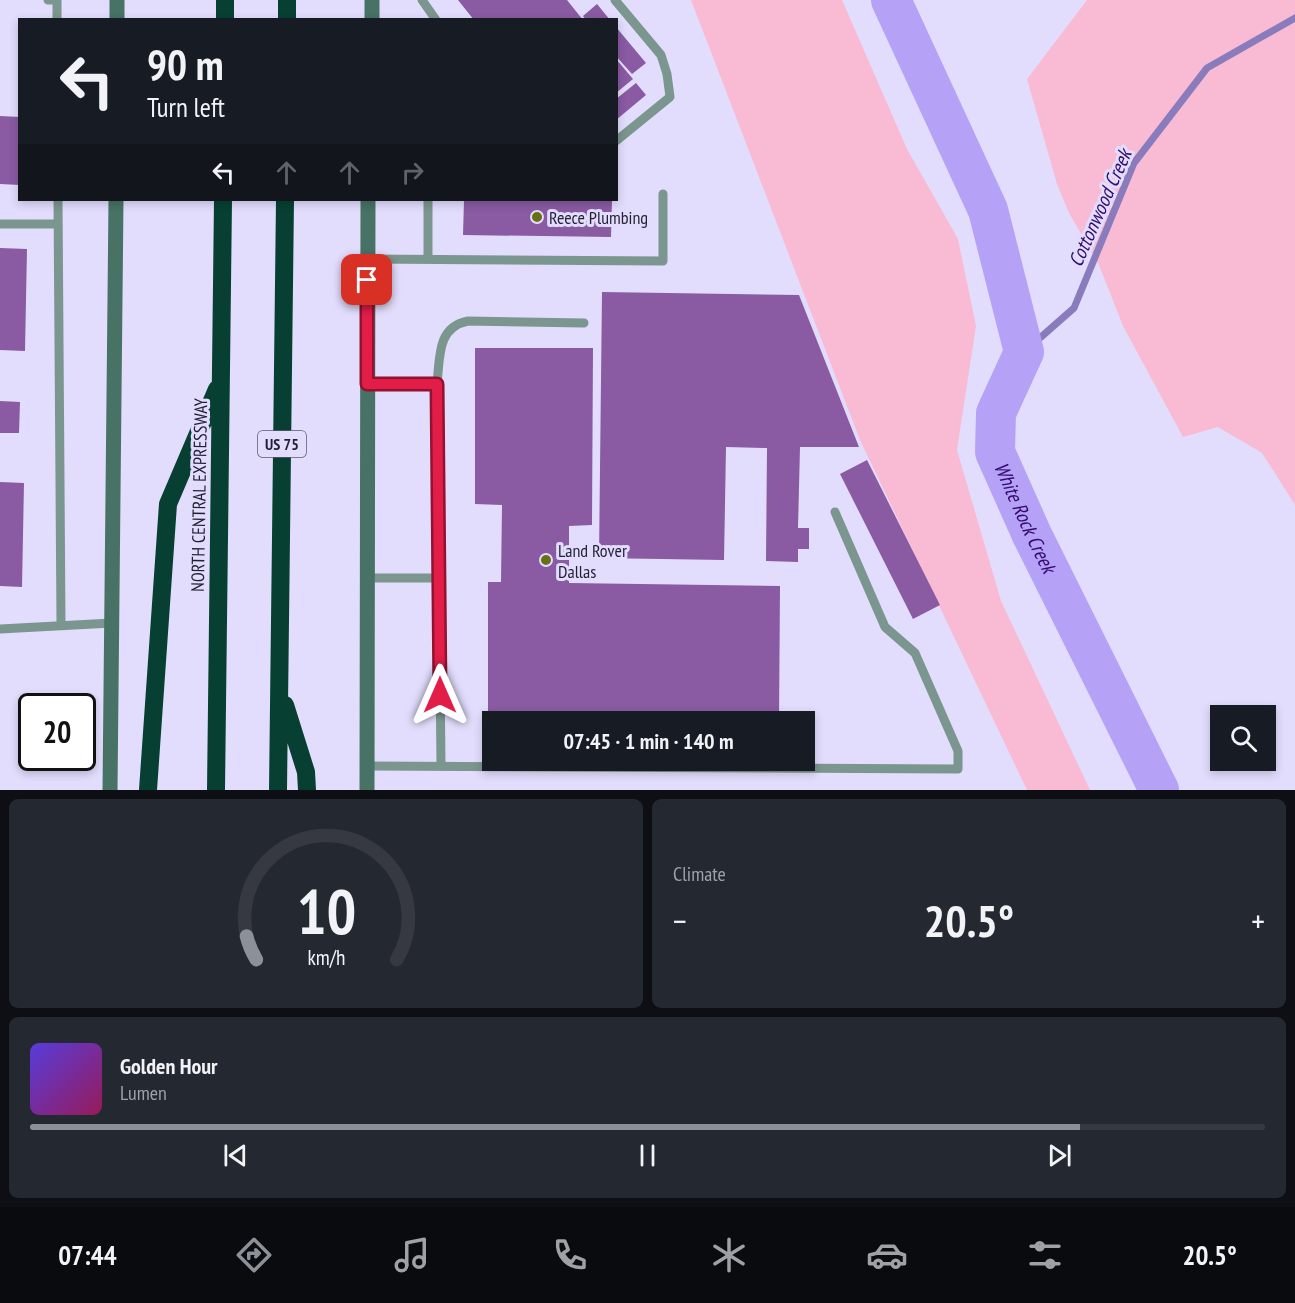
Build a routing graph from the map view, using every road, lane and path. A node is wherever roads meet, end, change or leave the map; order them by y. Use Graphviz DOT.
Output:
graph roads {
  1 [pos="48,0"];
  2 [pos="117,0"];
  3 [pos="225,0"];
  4 [pos="287,0"];
  5 [pos="372,0"];
  6 [pos="422,0"];
  7 [pos="615,0"];
  8 [pos="57,18"];
  9 [pos="117,18"];
  10 [pos="225,18"];
  11 [pos="287,18"];
  12 [pos="372,18"];
  13 [pos="435,18"];
  14 [pos="618,139"];
  15 [pos="663,194"];
  16 [pos="58,201"];
  17 [pos="116,201"];
  18 [pos="223,201"];
  19 [pos="285,201"];
  20 [pos="368,201"];
  21 [pos="428,201"];
  22 [pos="0,224"];
  23 [pos="58,224"];
  24 [pos="367,259"];
  25 [pos="428,259"];
  26 [pos="585,323"];
  27 [pos="221,379"];
  28 [pos="367,384"];
  29 [pos="437,384"];
  30 [pos="835,512"];
  31 [pos="366,578"];
  32 [pos="439,578"];
  33 [pos="112,622"];
  34 [pos="61,624"];
  35 [pos="0,630"];
  36 [pos="280,689"];
  37 [pos="441,765"];
  38 [pos="367,766"];
  39 [pos="110,790"];
  40 [pos="148,790"];
  41 [pos="216,790"];
  42 [pos="278,790"];
  43 [pos="307,790"];
  44 [pos="367,790"];
  1 -- 8 [label="lane"];
  2 -- 9 [label="main road"];
  3 -- 10 [label="highway"];
  4 -- 11 [label="highway"];
  5 -- 12 [label="main road"];
  6 -- 13 [label="lane"];
  7 -- 14 [label="lane"];
  15 -- 25 [label="lane"];
  16 -- 23 [label="lane"];
  17 -- 33 [label="main road"];
  18 -- 27 [label="highway, NORTH CENTRAL EXPRESSWAY"];
  19 -- 36 [label="highway, US 75"];
  20 -- 24 [label="main road"];
  21 -- 25 [label="lane"];
  22 -- 23 [label="lane"];
  23 -- 34 [label="lane"];
  24 -- 25 [label="lane"];
  24 -- 28 [label="main road"];
  26 -- 29 [label="lane"];
  27 -- 40 [label="highway"];
  27 -- 41 [label="highway, NORTH CENTRAL EXPRESSWAY"];
  28 -- 29 [label="lane"];
  28 -- 31 [label="main road"];
  29 -- 32 [label="lane"];
  30 -- 37 [label="lane"];
  31 -- 32 [label="lane"];
  31 -- 38 [label="main road"];
  32 -- 37 [label="lane"];
  33 -- 34 [label="lane"];
  33 -- 39 [label="main road"];
  34 -- 35 [label="lane"];
  36 -- 42 [label="highway, US 75"];
  36 -- 43 [label="highway"];
  37 -- 38 [label="lane"];
  38 -- 44 [label="main road"];
}
